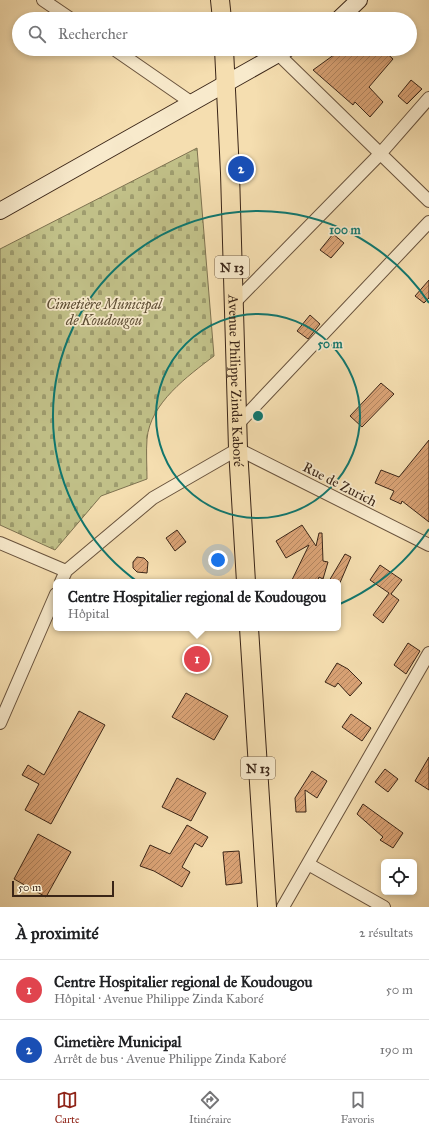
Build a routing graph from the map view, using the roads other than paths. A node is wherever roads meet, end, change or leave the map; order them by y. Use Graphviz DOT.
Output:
graph roads {
  1 [pos="43,0"];
  2 [pos="220,0"];
  3 [pos="359,0"];
  4 [pos="61,12"];
  5 [pos="221,12"];
  6 [pos="346,12"];
  7 [pos="124,56"];
  8 [pos="224,56"];
  9 [pos="273,56"];
  10 [pos="287,56"];
  11 [pos="225,84"];
  12 [pos="429,98"];
  13 [pos="192,102"];
  14 [pos="380,154"];
  15 [pos="429,201"];
  16 [pos="0,211"];
  17 [pos="429,222"];
  18 [pos="233,304"];
  19 [pos="237,425"];
  20 [pos="238,449"];
  21 [pos="0,543"];
  22 [pos="429,546"];
  23 [pos="64,577"];
  24 [pos="246,579"];
  25 [pos="53,601"];
  26 [pos="249,631"];
  27 [pos="429,653"];
  28 [pos="0,723"];
  29 [pos="308,864"];
  30 [pos="267,907"];
  31 [pos="283,907"];
  32 [pos="384,907"];
  1 -- 4 [label="street"];
  2 -- 5 [label="main road"];
  3 -- 6 [label="street"];
  7 -- 13 [label="street"];
  8 -- 11 [label="main road, N 13"];
  9 -- 11 [label="street"];
  10 -- 14 [label="street"];
  11 -- 13 [label="street"];
  11 -- 18 [label="main road, Avenue Philippe Zinda Kaboré / N 13"];
  12 -- 14 [label="street"];
  13 -- 16 [label="street"];
  14 -- 15 [label="street"];
  14 -- 18 [label="street"];
  17 -- 19 [label="street"];
  18 -- 19 [label="main road, Avenue Philippe Zinda Kaboré / N 13"];
  19 -- 20 [label="main road, Avenue Philippe Zinda Kaboré / N 13"];
  20 -- 22 [label="street, Rue de Zurich"];
  20 -- 23 [label="street"];
  20 -- 24 [label="main road, Avenue Philippe Zinda Kaboré / N 13"];
  21 -- 23 [label="street"];
  25 -- 28 [label="street"];
  26 -- 30 [label="main road, N 13"];
  27 -- 29 [label="street"];
  29 -- 31 [label="street"];
  29 -- 32 [label="street"];
}
